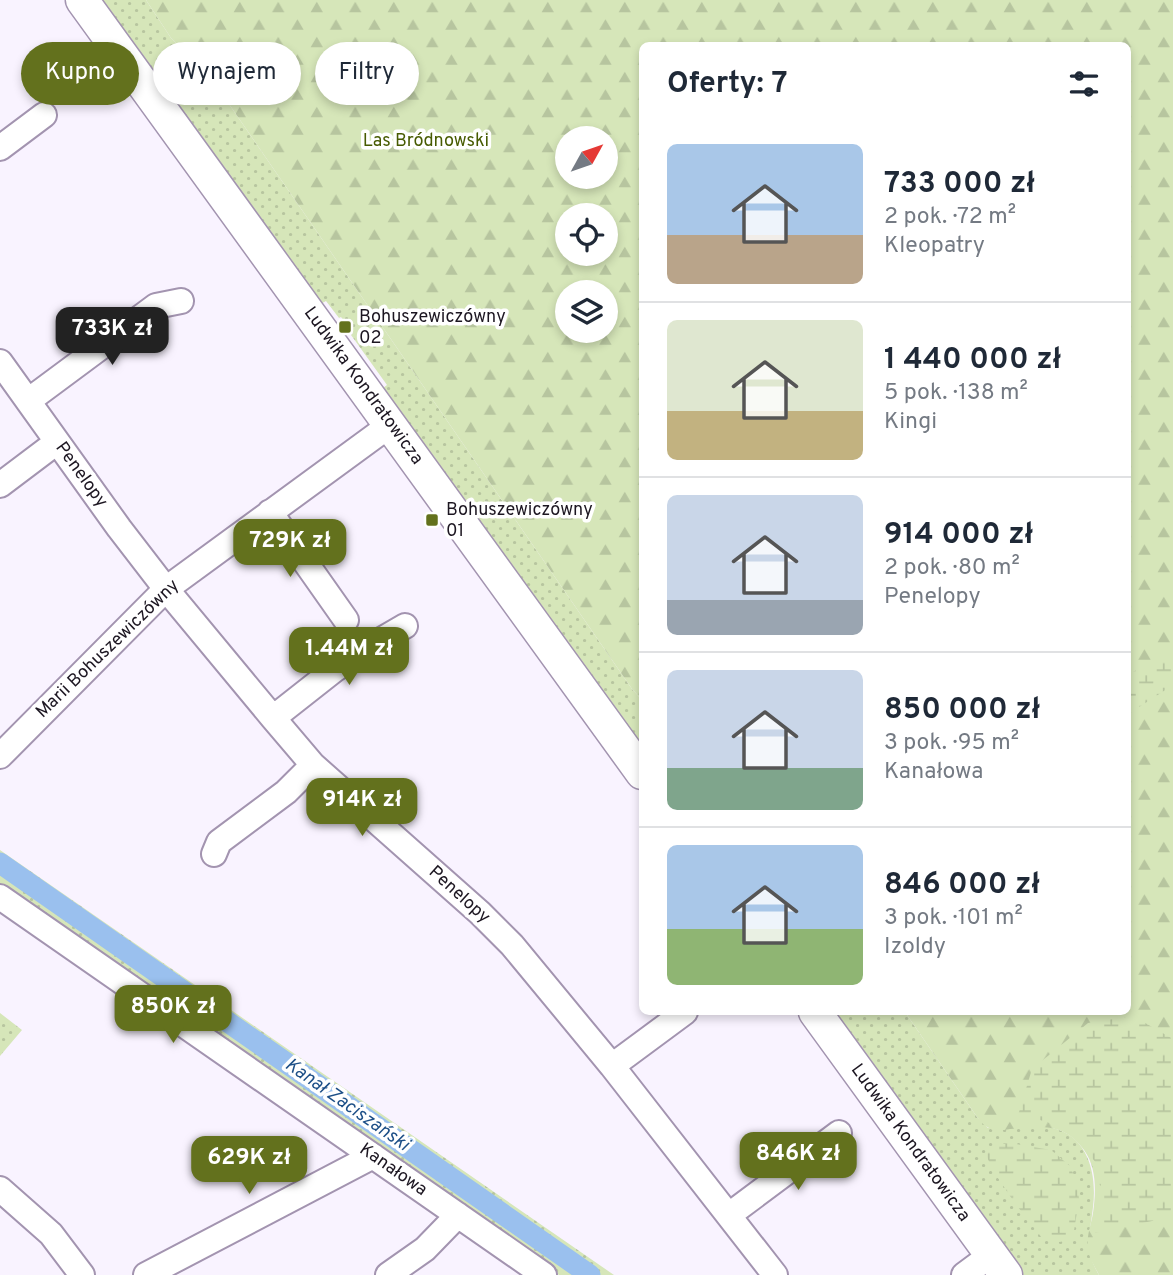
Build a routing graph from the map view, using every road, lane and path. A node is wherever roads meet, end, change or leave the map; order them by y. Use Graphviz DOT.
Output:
graph roads {
  1 [pos="82,0"];
  2 [pos="44,115"];
  3 [pos="0,148"];
  4 [pos="181,301"];
  5 [pos="0,362"];
  6 [pos="28,401"];
  7 [pos="390,425"];
  8 [pos="57,442"];
  9 [pos="0,485"];
  10 [pos="270,512"];
  11 [pos="166,589"];
  12 [pos="346,620"];
  13 [pos="405,626"];
  14 [pos="273,718"];
  15 [pos="0,756"];
  16 [pos="313,765"];
  17 [pos="639,768"];
  18 [pos="215,854"];
  19 [pos="0,897"];
  20 [pos="681,1015"];
  21 [pos="817,1015"];
  22 [pos="612,1066"];
  23 [pos="839,1133"];
  24 [pos="373,1156"];
  25 [pos="0,1189"];
  26 [pos="458,1215"];
  27 [pos="729,1215"];
  28 [pos="998,1265"];
  29 [pos="82,1275"];
  30 [pos="146,1275"];
  31 [pos="388,1275"];
  32 [pos="544,1275"];
  33 [pos="775,1275"];
  34 [pos="964,1275"];
  1 -- 7 [label="main road, Ludwika Kondratowicza"];
  2 -- 3 [label="street"];
  4 -- 6 [label="street"];
  5 -- 6 [label="street, Penelopy"];
  6 -- 8 [label="street, Penelopy"];
  7 -- 10 [label="street, Marii Bohuszewiczówny"];
  7 -- 17 [label="main road, Ludwika Kondratowicza"];
  8 -- 9 [label="street"];
  8 -- 11 [label="street, Penelopy"];
  10 -- 11 [label="street, Marii Bohuszewiczówny"];
  10 -- 12 [label="street"];
  11 -- 14 [label="street, Penelopy"];
  11 -- 15 [label="street, Marii Bohuszewiczówny"];
  13 -- 14 [label="street"];
  14 -- 16 [label="street, Penelopy"];
  16 -- 18 [label="street"];
  16 -- 22 [label="street, Penelopy"];
  19 -- 24 [label="street, Kanałowa"];
  20 -- 22 [label="street"];
  21 -- 28 [label="main road, Ludwika Kondratowicza"];
  22 -- 27 [label="street, Penelopy"];
  23 -- 27 [label="street"];
  24 -- 26 [label="street, Kanałowa"];
  24 -- 30 [label="street"];
  25 -- 29 [label="street"];
  26 -- 31 [label="street"];
  26 -- 32 [label="street, Kanałowa"];
  27 -- 33 [label="street, Penelopy"];
  28 -- 34 [label="street"];
}
